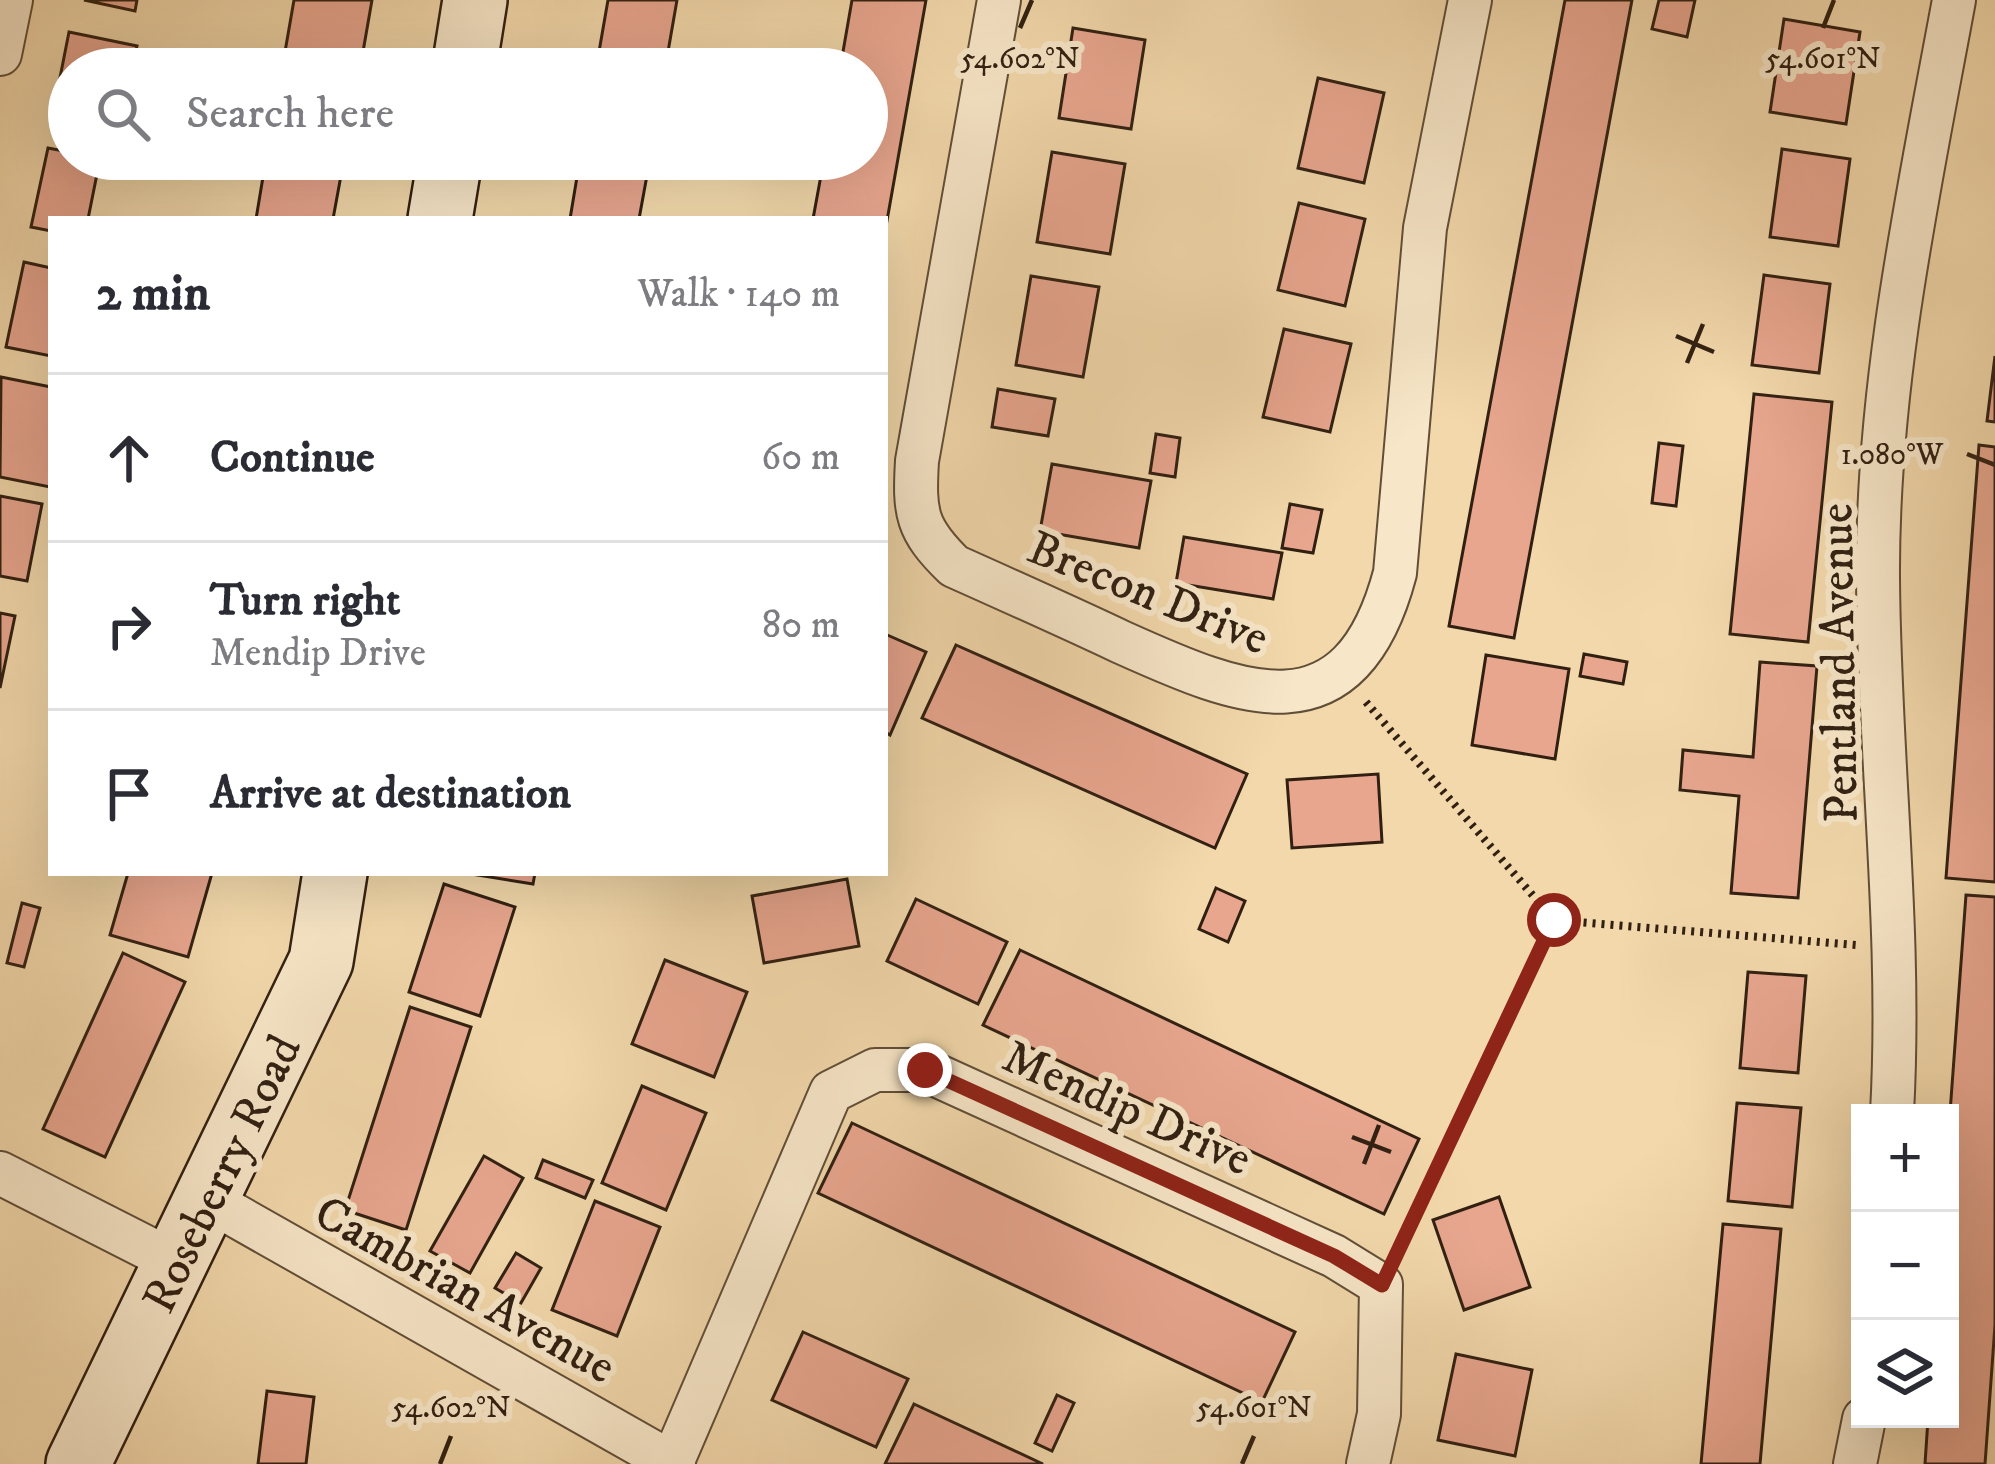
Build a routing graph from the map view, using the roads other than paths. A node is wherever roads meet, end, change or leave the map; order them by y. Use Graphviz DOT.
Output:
graph roads {
  1 [pos="11,0"];
  2 [pos="475,0"];
  3 [pos="999,0"];
  4 [pos="1470,0"];
  5 [pos="1954,0"];
  6 [pos="467,48"];
  7 [pos="0,54"];
  8 [pos="446,180"];
  9 [pos="440,216"];
  10 [pos="335,876"];
  11 [pos="1892,1104"];
  12 [pos="0,1173"];
  13 [pos="208,1200"];
  14 [pos="178,1264"];
  15 [pos="1862,1428"];
  16 [pos="673,1463"];
  17 [pos="78,1464"];
  18 [pos="1368,1464"];
  19 [pos="1855,1464"];
  1 -- 7 [label="street"];
  2 -- 6 [label="street"];
  3 -- 4 [label="street, Brecon Drive"];
  5 -- 11 [label="street, Pentland Avenue"];
  8 -- 9 [label="street"];
  10 -- 13 [label="street, Roseberry Road"];
  12 -- 14 [label="street"];
  13 -- 14 [label="street, Roseberry Road"];
  13 -- 16 [label="street, Cambrian Avenue"];
  14 -- 17 [label="street, Roseberry Road"];
  15 -- 19 [label="street"];
  16 -- 18 [label="street, Mendip Drive"];
}
